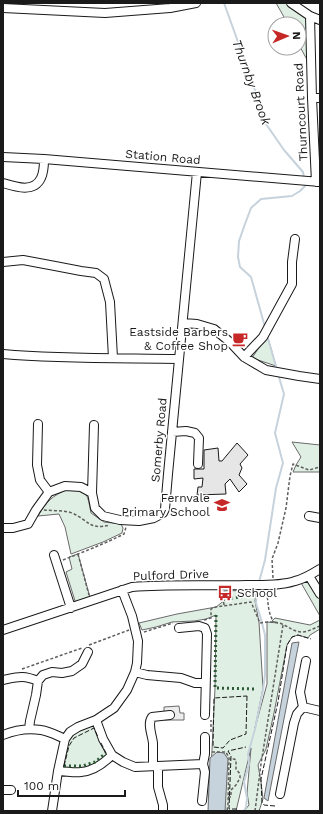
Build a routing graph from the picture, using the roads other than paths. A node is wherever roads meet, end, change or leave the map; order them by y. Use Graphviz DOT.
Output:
graph roads {
  1 [pos="196,3"];
  2 [pos="291,3"];
  3 [pos="170,5"];
  4 [pos="3,8"];
  5 [pos="310,16"];
  6 [pos="320,20"];
  7 [pos="316,98"];
  8 [pos="3,157"];
  9 [pos="44,159"];
  10 [pos="197,172"];
  11 [pos="318,182"];
  12 [pos="3,183"];
  13 [pos="295,239"];
  14 [pos="3,262"];
  15 [pos="183,323"];
  16 [pos="3,354"];
  17 [pos="244,356"];
  18 [pos="113,358"];
  19 [pos="179,359"];
  20 [pos="320,379"];
  21 [pos="38,424"];
  22 [pos="94,425"];
  23 [pos="172,432"];
  24 [pos="198,464"];
  25 [pos="49,492"];
  26 [pos="92,493"];
  27 [pos="309,516"];
  28 [pos="320,518"];
  29 [pos="3,528"];
  30 [pos="55,559"];
  31 [pos="320,569"];
  32 [pos="309,576"];
  33 [pos="122,590"];
  34 [pos="320,594"];
  35 [pos="71,608"];
  36 [pos="176,626"];
  37 [pos="3,629"];
  38 [pos="88,652"];
  39 [pos="306,661"];
  40 [pos="135,672"];
  41 [pos="41,678"];
  42 [pos="3,680"];
  43 [pos="205,683"];
  44 [pos="302,704"];
  45 [pos="320,711"];
  46 [pos="204,714"];
  47 [pos="170,715"];
  48 [pos="96,720"];
  49 [pos="29,729"];
  50 [pos="3,735"];
  51 [pos="205,737"];
  52 [pos="65,739"];
  53 [pos="112,755"];
  54 [pos="156,766"];
  55 [pos="204,768"];
  56 [pos="58,771"];
  57 [pos="280,794"];
  58 [pos="202,801"];
  59 [pos="52,811"];
  60 [pos="164,811"];
  1 -- 3 [label="street"];
  2 -- 5 [label="street"];
  3 -- 4 [label="street"];
  5 -- 6 [label="street"];
  5 -- 7 [label="street, Thurncourt Road"];
  7 -- 11 [label="street, Thurncourt Road"];
  8 -- 9 [label="street, Station Road"];
  9 -- 10 [label="street, Station Road"];
  9 -- 12 [label="street"];
  10 -- 11 [label="street, Station Road"];
  10 -- 15 [label="street, Somerby Road"];
  13 -- 17 [label="street"];
  14 -- 18 [label="street"];
  15 -- 17 [label="street"];
  15 -- 19 [label="street, Somerby Road"];
  16 -- 18 [label="street"];
  17 -- 20 [label="street"];
  18 -- 19 [label="street"];
  19 -- 23 [label="street, Somerby Road"];
  21 -- 25 [label="street"];
  22 -- 26 [label="street"];
  23 -- 24 [label="street"];
  23 -- 26 [label="street, Somerby Road"];
  25 -- 26 [label="street"];
  25 -- 29 [label="street"];
  27 -- 28 [label="street"];
  30 -- 35 [label="street"];
  31 -- 32 [label="street, Pulford Drive"];
  32 -- 33 [label="street, Pulford Drive"];
  32 -- 34 [label="street"];
  33 -- 35 [label="street, Pulford Drive"];
  33 -- 40 [label="street"];
  35 -- 37 [label="street, Pulford Drive"];
  36 -- 43 [label="street"];
  38 -- 41 [label="street"];
  39 -- 44 [label="street"];
  40 -- 43 [label="street"];
  40 -- 48 [label="street"];
  41 -- 42 [label="street"];
  41 -- 49 [label="street"];
  43 -- 46 [label="street"];
  44 -- 45 [label="street"];
  44 -- 57 [label="street"];
  47 -- 54 [label="street"];
  48 -- 52 [label="street"];
  48 -- 53 [label="street"];
  49 -- 50 [label="street"];
  49 -- 52 [label="street"];
  51 -- 55 [label="street"];
  52 -- 56 [label="street"];
  53 -- 54 [label="street"];
  53 -- 56 [label="street"];
  54 -- 55 [label="street"];
  54 -- 60 [label="street"];
  55 -- 58 [label="street"];
  56 -- 59 [label="street"];
}
